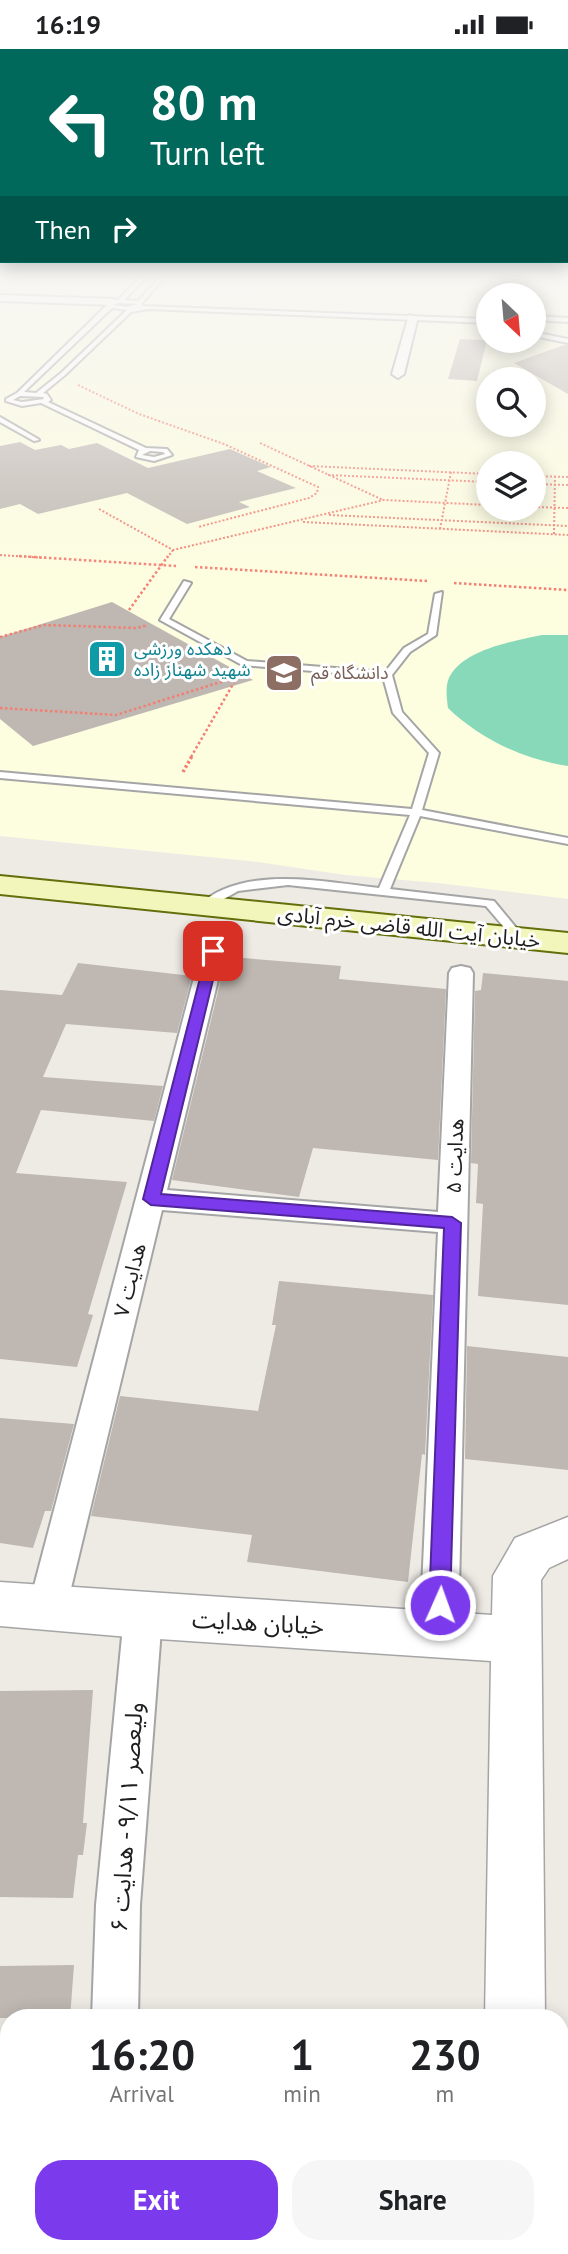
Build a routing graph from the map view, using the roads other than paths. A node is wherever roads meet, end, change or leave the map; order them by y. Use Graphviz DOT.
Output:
graph roads {
  1 [pos="35,379"];
  2 [pos="57,379"];
  3 [pos="39,393"];
  4 [pos="19,394"];
  5 [pos="43,402"];
  6 [pos="0,403"];
  7 [pos="12,403"];
  8 [pos="0,419"];
  9 [pos="36,440"];
  10 [pos="145,450"];
  11 [pos="187,583"];
  12 [pos="439,594"];
  13 [pos="387,675"];
  14 [pos="0,775"];
  15 [pos="416,812"];
  16 [pos="568,841"];
  17 [pos="0,885"];
  18 [pos="383,892"];
  19 [pos="204,906"];
  20 [pos="519,938"];
  21 [pos="568,943"];
  22 [pos="213,951"];
  23 [pos="461,973"];
  24 [pos="151,1199"];
  25 [pos="452,1223"];
  26 [pos="568,1537"];
  27 [pos="23,1606"];
  28 [pos="143,1616"];
  29 [pos="439,1633"];
  30 [pos="517,1640"];
  31 [pos="115,2009"];
  32 [pos="515,2009"];
  1 -- 4 [label="lane"];
  2 -- 3 [label="lane"];
  3 -- 4 [label="lane"];
  3 -- 5 [label="lane"];
  4 -- 7 [label="lane"];
  5 -- 7 [label="lane"];
  5 -- 10 [label="lane"];
  6 -- 7 [label="lane"];
  8 -- 9 [label="lane"];
  11 -- 13 [label="lane"];
  12 -- 13 [label="lane"];
  13 -- 15 [label="lane"];
  14 -- 15 [label="lane"];
  15 -- 16 [label="lane"];
  15 -- 18 [label="lane"];
  17 -- 19 [label="main road, خیابان آیت الله قاضی خرم آبادی"];
  18 -- 19 [label="lane"];
  18 -- 20 [label="lane"];
  19 -- 20 [label="main road, خیابان آیت الله قاضی خرم آبادی"];
  20 -- 21 [label="main road, خیابان آیت الله قاضی خرم آبادی"];
  22 -- 24 [label="street, هدایت ۷"];
  23 -- 25 [label="street, هدایت ۵"];
  24 -- 25 [label="street"];
  24 -- 27 [label="street, هدایت ۷"];
  25 -- 29 [label="street, هدایت ۵"];
  26 -- 30 [label="street"];
  27 -- 28 [label="street, خیابان هدایت"];
  28 -- 29 [label="street, خیابان هدایت"];
  28 -- 31 [label="street, ولیعصر ۹/۱۱ - هدایت ۶"];
  29 -- 30 [label="street, خیابان هدایت"];
  30 -- 32 [label="street"];
}
